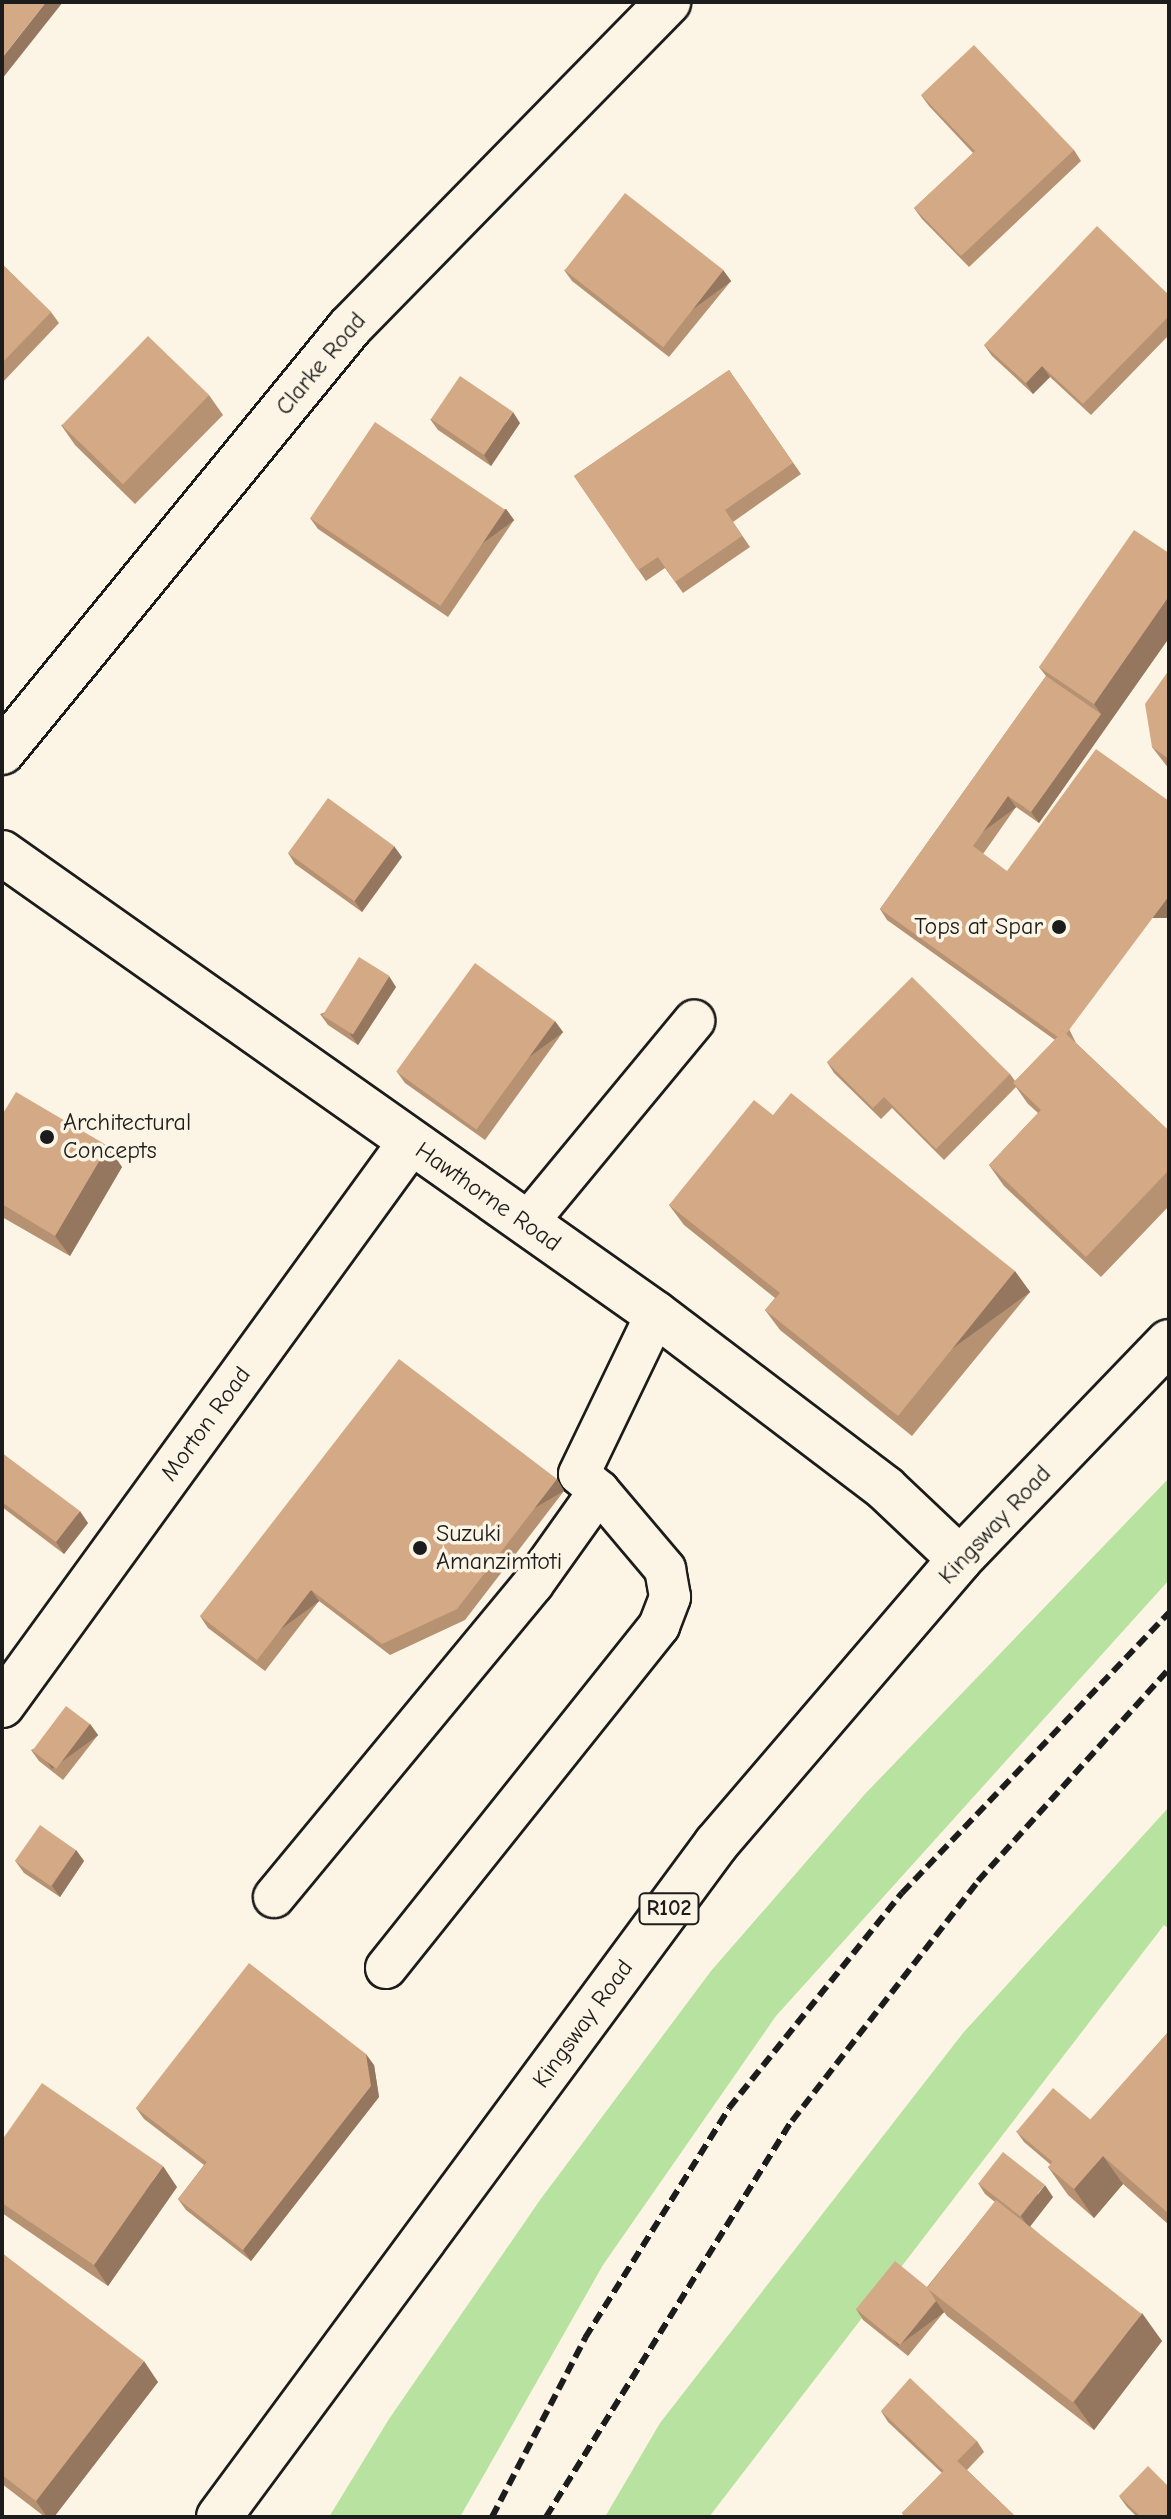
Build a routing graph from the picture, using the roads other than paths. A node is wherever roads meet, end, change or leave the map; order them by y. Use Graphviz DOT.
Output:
graph roads {
  1 [pos="668,2"];
  2 [pos="2,752"];
  3 [pos="2,853"];
  4 [pos="694,1021"];
  5 [pos="410,1143"];
  6 [pos="526,1224"];
  7 [pos="656,1314"];
  8 [pos="1169,1342"];
  9 [pos="599,1491"];
  10 [pos="960,1559"];
  11 [pos="2,1705"];
  12 [pos="274,1897"];
  13 [pos="386,1968"];
  14 [pos="219,2517"];
  1 -- 2 [label="street, Clarke Road"];
  3 -- 5 [label="street, Hawthorne Road"];
  4 -- 6 [label="lane"];
  5 -- 6 [label="street, Hawthorne Road"];
  5 -- 11 [label="street, Morton Road"];
  6 -- 7 [label="street, Hawthorne Road"];
  7 -- 9 [label="lane"];
  7 -- 10 [label="street, Hawthorne Road"];
  8 -- 10 [label="street, Kingsway Road / R102"];
  9 -- 12 [label="lane"];
  9 -- 13 [label="lane"];
  10 -- 14 [label="street, Kingsway Road / R102"];
}
